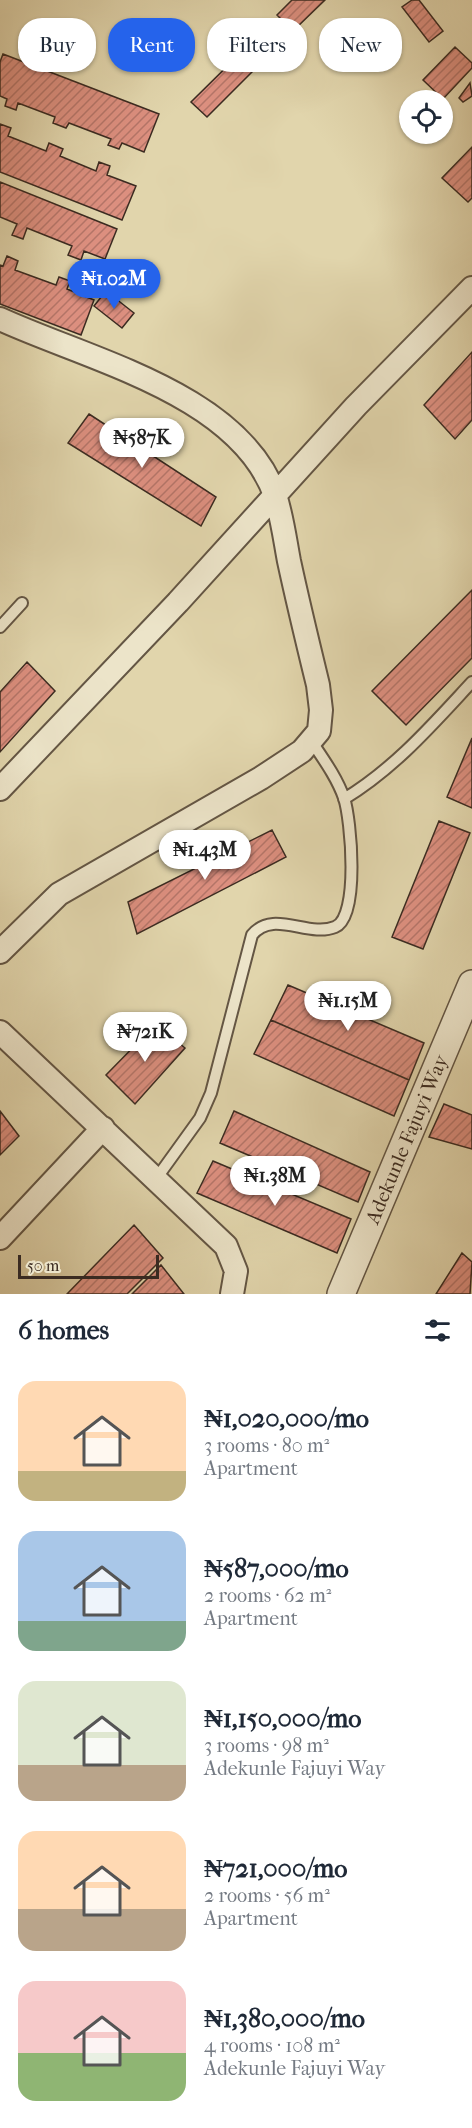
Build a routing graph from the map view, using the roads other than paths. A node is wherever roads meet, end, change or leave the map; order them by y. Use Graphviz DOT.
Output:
graph roads {
  1 [pos="472,288"];
  2 [pos="0,319"];
  3 [pos="275,494"];
  4 [pos="22,603"];
  5 [pos="0,627"];
  6 [pos="472,682"];
  7 [pos="312,742"];
  8 [pos="0,789"];
  9 [pos="344,799"];
  10 [pos="0,952"];
  11 [pos="472,984"];
  12 [pos="0,1032"];
  13 [pos="103,1128"];
  14 [pos="156,1179"];
  15 [pos="0,1238"];
  16 [pos="232,1294"];
  17 [pos="341,1294"];
  1 -- 3 [label="street"];
  2 -- 3 [label="street"];
  3 -- 7 [label="street"];
  3 -- 8 [label="street"];
  4 -- 5 [label="lane"];
  6 -- 9 [label="lane"];
  7 -- 9 [label="lane"];
  7 -- 10 [label="street"];
  9 -- 14 [label="lane"];
  11 -- 17 [label="street, Adekunle Fajuyi Way"];
  12 -- 13 [label="street"];
  13 -- 14 [label="street"];
  13 -- 15 [label="street"];
  14 -- 16 [label="street"];
}
